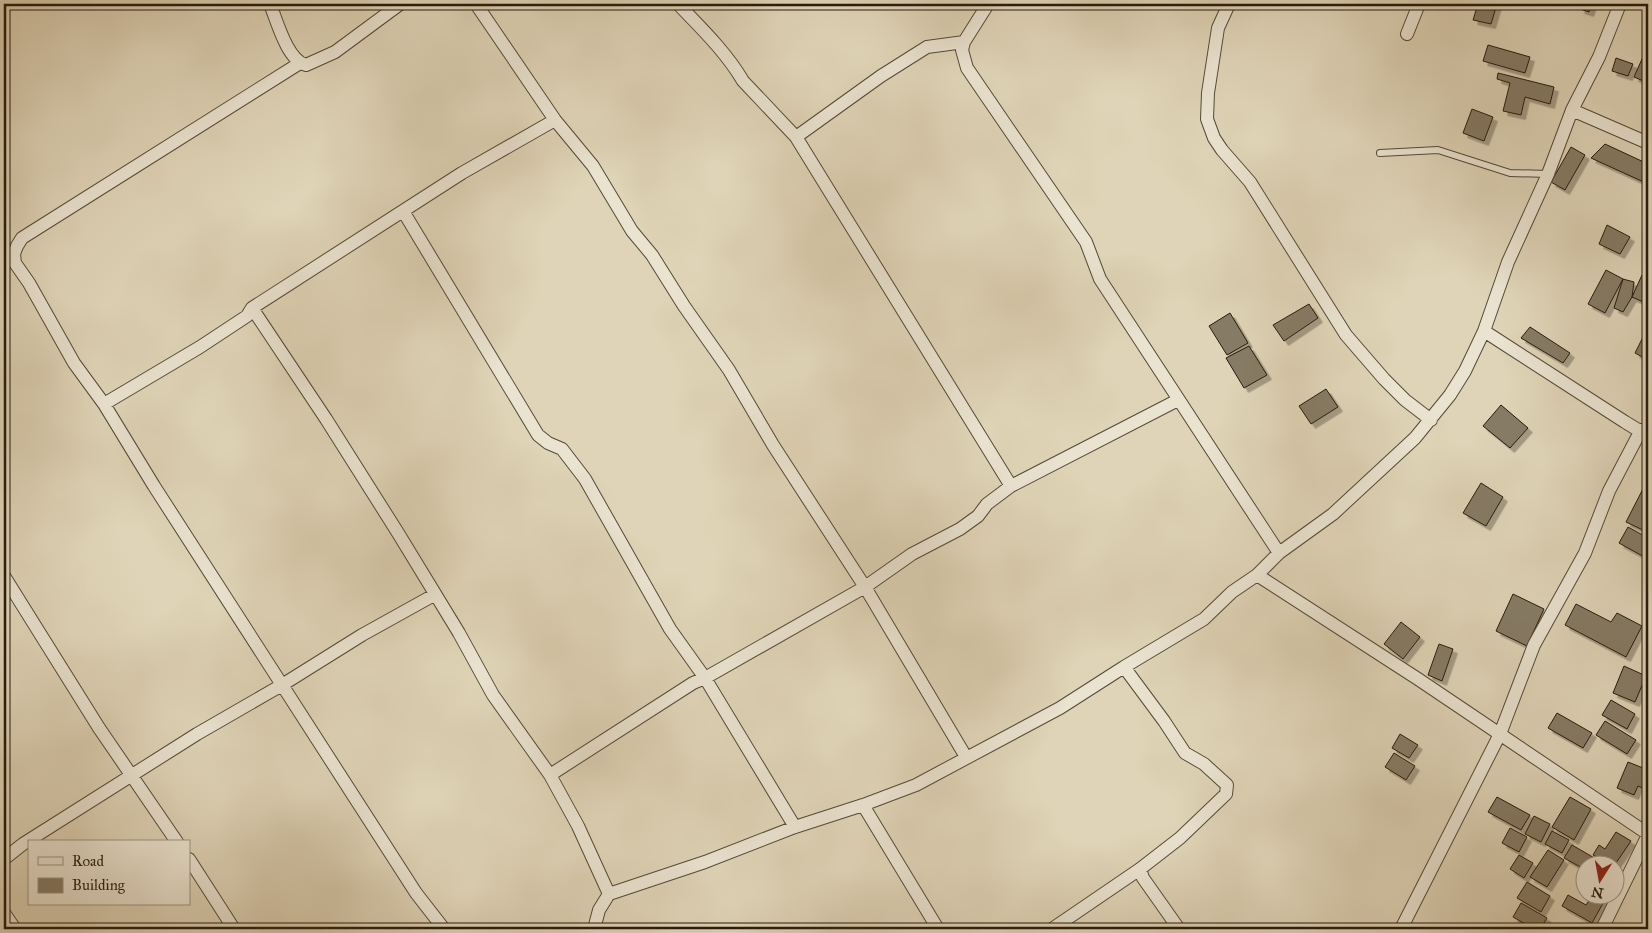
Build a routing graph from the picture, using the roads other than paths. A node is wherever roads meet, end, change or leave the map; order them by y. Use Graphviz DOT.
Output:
graph roads {
  1 [pos="270,4"];
  2 [pos="400,4"];
  3 [pos="476,4"];
  4 [pos="678,4"];
  5 [pos="988,4"];
  6 [pos="1229,4"];
  7 [pos="1419,4"];
  8 [pos="1620,4"];
  9 [pos="1407,34"];
  10 [pos="964,42"];
  11 [pos="300,63"];
  12 [pos="1572,110"];
  13 [pos="555,120"];
  14 [pos="796,137"];
  15 [pos="1648,143"];
  16 [pos="1380,153"];
  17 [pos="1548,174"];
  18 [pos="403,211"];
  19 [pos="252,308"];
  20 [pos="1484,331"];
  21 [pos="1178,400"];
  22 [pos="104,404"];
  23 [pos="1431,420"];
  24 [pos="1644,433"];
  25 [pos="1011,486"];
  26 [pos="1279,553"];
  27 [pos="1257,574"];
  28 [pos="4,576"];
  29 [pos="865,587"];
  30 [pos="434,595"];
  31 [pos="1124,667"];
  32 [pos="705,678"];
  33 [pos="282,685"];
  34 [pos="1500,734"];
  35 [pos="966,757"];
  36 [pos="132,775"];
  37 [pos="550,775"];
  38 [pos="863,805"];
  39 [pos="795,827"];
  40 [pos="1648,835"];
  41 [pos="30,840"];
  42 [pos="176,840"];
  43 [pos="28,841"];
  44 [pos="4,859"];
  45 [pos="190,861"];
  46 [pos="1140,869"];
  47 [pos="608,894"];
  48 [pos="4,913"];
  49 [pos="15,929"];
  50 [pos="234,929"];
  51 [pos="444,929"];
  52 [pos="594,929"];
  53 [pos="938,929"];
  54 [pos="1052,929"];
  55 [pos="1180,929"];
  56 [pos="1401,929"];
  57 [pos="1602,929"];
  1 -- 11 [label="street"];
  2 -- 11 [label="street"];
  3 -- 13 [label="street"];
  4 -- 14 [label="street"];
  5 -- 10 [label="street"];
  6 -- 23 [label="street"];
  7 -- 9 [label="street"];
  8 -- 12 [label="street"];
  10 -- 14 [label="street"];
  10 -- 21 [label="street"];
  11 -- 22 [label="street"];
  12 -- 15 [label="street"];
  12 -- 17 [label="street"];
  13 -- 18 [label="street"];
  13 -- 29 [label="street"];
  14 -- 25 [label="street"];
  16 -- 17 [label="lane"];
  17 -- 20 [label="street"];
  18 -- 19 [label="street"];
  18 -- 32 [label="street"];
  19 -- 22 [label="street"];
  19 -- 30 [label="street"];
  20 -- 23 [label="street"];
  20 -- 24 [label="street"];
  21 -- 25 [label="street"];
  21 -- 26 [label="street"];
  22 -- 33 [label="street"];
  23 -- 26 [label="street"];
  24 -- 34 [label="street"];
  25 -- 29 [label="street"];
  26 -- 27 [label="street"];
  27 -- 31 [label="street"];
  27 -- 34 [label="street"];
  28 -- 36 [label="street"];
  29 -- 32 [label="street"];
  29 -- 35 [label="street"];
  30 -- 33 [label="street"];
  30 -- 37 [label="street"];
  31 -- 35 [label="street"];
  31 -- 46 [label="street"];
  32 -- 37 [label="street"];
  32 -- 39 [label="street"];
  33 -- 36 [label="street"];
  33 -- 51 [label="street"];
  34 -- 40 [label="street"];
  34 -- 56 [label="street"];
  35 -- 38 [label="street"];
  36 -- 41 [label="street"];
  36 -- 42 [label="street"];
  37 -- 47 [label="street"];
  38 -- 39 [label="street"];
  38 -- 53 [label="street"];
  39 -- 47 [label="street"];
  40 -- 57 [label="street"];
  43 -- 44 [label="street"];
  45 -- 50 [label="street"];
  46 -- 54 [label="street"];
  46 -- 55 [label="street"];
  47 -- 52 [label="street"];
  48 -- 49 [label="street"];
}
